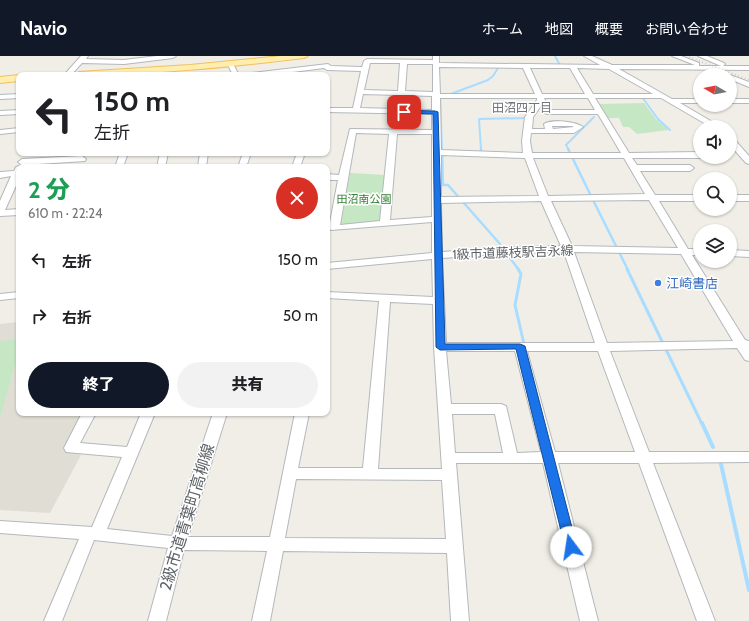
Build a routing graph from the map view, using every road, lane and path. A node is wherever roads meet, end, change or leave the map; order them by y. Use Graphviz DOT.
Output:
graph roads {
  1 [pos="173,56"];
  2 [pos="304,56"];
  3 [pos="498,56"];
  4 [pos="587,56"];
  5 [pos="675,56"];
  6 [pos="700,56"];
  7 [pos="154,58"];
  8 [pos="82,59"];
  9 [pos="404,61"];
  10 [pos="436,61"];
  11 [pos="231,65"];
  12 [pos="328,65"];
  13 [pos="504,66"];
  14 [pos="526,66"];
  15 [pos="572,66"];
  16 [pos="612,66"];
  17 [pos="690,67"];
  18 [pos="704,67"];
  19 [pos="730,67"];
  20 [pos="749,68"];
  21 [pos="366,69"];
  22 [pos="693,70"];
  23 [pos="70,72"];
  24 [pos="132,72"];
  25 [pos="234,72"];
  26 [pos="288,72"];
  27 [pos="326,72"];
  28 [pos="749,74"];
  29 [pos="16,78"];
  30 [pos="0,80"];
  31 [pos="737,80"];
  32 [pos="749,85"];
  33 [pos="361,92"];
  34 [pos="401,93"];
  35 [pos="438,95"];
  36 [pos="16,96"];
  37 [pos="664,96"];
  38 [pos="0,97"];
  39 [pos="540,97"];
  40 [pos="590,97"];
  41 [pos="675,101"];
  42 [pos="693,101"];
  43 [pos="739,101"];
  44 [pos="749,101"];
  45 [pos="749,107"];
  46 [pos="330,110"];
  47 [pos="356,111"];
  48 [pos="16,112"];
  49 [pos="435,112"];
  50 [pos="547,112"];
  51 [pos="599,112"];
  52 [pos="0,113"];
  53 [pos="706,120"];
  54 [pos="16,130"];
  55 [pos="527,131"];
  56 [pos="549,131"];
  57 [pos="0,132"];
  58 [pos="393,132"];
  59 [pos="436,132"];
  60 [pos="737,147"];
  61 [pos="441,152"];
  62 [pos="625,155"];
  63 [pos="693,155"];
  64 [pos="528,156"];
  65 [pos="737,156"];
  66 [pos="747,157"];
  67 [pos="82,160"];
  68 [pos="51,164"];
  69 [pos="633,168"];
  70 [pos="690,168"];
  71 [pos="16,169"];
  72 [pos="0,175"];
  73 [pos="16,177"];
  74 [pos="330,177"];
  75 [pos="343,178"];
  76 [pos="651,197"];
  77 [pos="693,198"];
  78 [pos="737,198"];
  79 [pos="749,198"];
  80 [pos="545,199"];
  81 [pos="437,200"];
  82 [pos="0,212"];
  83 [pos="16,212"];
  84 [pos="437,219"];
  85 [pos="385,224"];
  86 [pos="568,249"];
  87 [pos="685,252"];
  88 [pos="693,252"];
  89 [pos="737,253"];
  90 [pos="749,254"];
  91 [pos="438,255"];
  92 [pos="330,266"];
  93 [pos="16,295"];
  94 [pos="330,295"];
  95 [pos="0,297"];
  96 [pos="385,298"];
  97 [pos="439,301"];
  98 [pos="745,344"];
  99 [pos="520,346"];
  100 [pos="602,346"];
  101 [pos="440,347"];
  102 [pos="749,358"];
  103 [pos="445,409"];
  104 [pos="87,416"];
  105 [pos="147,416"];
  106 [pos="219,416"];
  107 [pos="301,416"];
  108 [pos="131,452"];
  109 [pos="549,457"];
  110 [pos="643,457"];
  111 [pos="749,457"];
  112 [pos="449,458"];
  113 [pos="511,458"];
  114 [pos="290,473"];
  115 [pos="370,475"];
  116 [pos="450,476"];
  117 [pos="1,530"];
  118 [pos="93,534"];
  119 [pos="178,543"];
  120 [pos="276,544"];
  121 [pos="456,546"];
  122 [pos="53,621"];
  123 [pos="157,621"];
  124 [pos="261,621"];
  125 [pos="460,621"];
  126 [pos="589,621"];
  127 [pos="706,621"];
  1 -- 7 [label="street"];
  2 -- 11 [label="main road"];
  3 -- 13 [label="street"];
  4 -- 16 [label="street"];
  5 -- 18 [label="street"];
  6 -- 19 [label="street"];
  7 -- 8 [label="street"];
  7 -- 24 [label="street"];
  8 -- 23 [label="street"];
  9 -- 10 [label="street"];
  9 -- 21 [label="street"];
  9 -- 34 [label="street"];
  10 -- 13 [label="street"];
  10 -- 35 [label="street"];
  11 -- 24 [label="main road"];
  11 -- 25 [label="street"];
  12 -- 21 [label="street"];
  12 -- 26 [label="street"];
  12 -- 27 [label="street"];
  13 -- 14 [label="street"];
  14 -- 15 [label="street"];
  14 -- 39 [label="street"];
  15 -- 16 [label="street"];
  15 -- 40 [label="street"];
  16 -- 17 [label="street"];
  16 -- 37 [label="street"];
  17 -- 18 [label="street"];
  17 -- 22 [label="street"];
  18 -- 19 [label="street"];
  19 -- 20 [label="street"];
  19 -- 28 [label="street"];
  21 -- 33 [label="street"];
  29 -- 30 [label="main road"];
  31 -- 32 [label="street"];
  33 -- 34 [label="street"];
  33 -- 47 [label="street"];
  34 -- 35 [label="street"];
  35 -- 39 [label="street"];
  35 -- 49 [label="street"];
  36 -- 38 [label="street"];
  37 -- 40 [label="street"];
  37 -- 41 [label="street"];
  39 -- 40 [label="street"];
  39 -- 55 [label="street"];
  40 -- 51 [label="street"];
  41 -- 42 [label="street"];
  41 -- 53 [label="street"];
  43 -- 44 [label="street"];
  43 -- 45 [label="street"];
  46 -- 47 [label="street"];
  47 -- 49 [label="street"];
  48 -- 52 [label="street"];
  49 -- 59 [label="street"];
  50 -- 51 [label="street"];
  51 -- 62 [label="street"];
  54 -- 57 [label="street"];
  55 -- 56 [label="street"];
  55 -- 64 [label="street"];
  58 -- 59 [label="street"];
  58 -- 75 [label="street"];
  58 -- 85 [label="street"];
  59 -- 61 [label="street"];
  60 -- 66 [label="street"];
  61 -- 64 [label="street"];
  61 -- 81 [label="street"];
  62 -- 63 [label="street"];
  62 -- 64 [label="street"];
  62 -- 69 [label="street"];
  64 -- 80 [label="street"];
  65 -- 66 [label="street"];
  67 -- 68 [label="street"];
  69 -- 70 [label="street"];
  69 -- 76 [label="street"];
  71 -- 72 [label="street"];
  73 -- 82 [label="street"];
  74 -- 75 [label="street"];
  75 -- 85 [label="street"];
  76 -- 77 [label="street"];
  76 -- 80 [label="street"];
  76 -- 87 [label="street"];
  78 -- 79 [label="street"];
  80 -- 81 [label="street"];
  80 -- 86 [label="street"];
  81 -- 84 [label="street"];
  82 -- 83 [label="street"];
  84 -- 85 [label="street"];
  84 -- 91 [label="street"];
  86 -- 87 [label="street, 1級市道藤枝駅吉永線"];
  86 -- 91 [label="street, 1級市道藤枝駅吉永線"];
  86 -- 100 [label="street"];
  87 -- 88 [label="street, 1級市道藤枝駅吉永線"];
  87 -- 98 [label="street"];
  89 -- 90 [label="street"];
  91 -- 92 [label="street, 1級市道藤枝駅吉永線"];
  91 -- 97 [label="street"];
  93 -- 95 [label="street"];
  94 -- 96 [label="street"];
  96 -- 97 [label="street"];
  96 -- 115 [label="street"];
  97 -- 101 [label="street"];
  98 -- 100 [label="street"];
  98 -- 102 [label="street"];
  99 -- 100 [label="street"];
  99 -- 101 [label="street"];
  99 -- 109 [label="street"];
  100 -- 110 [label="street"];
  101 -- 103 [label="street"];
  103 -- 112 [label="street"];
  103 -- 113 [label="street"];
  104 -- 108 [label="street"];
  105 -- 108 [label="street"];
  106 -- 119 [label="street, 2級市道青葉町高柳線"];
  107 -- 114 [label="street"];
  108 -- 118 [label="street"];
  109 -- 110 [label="street"];
  109 -- 113 [label="street"];
  109 -- 126 [label="street"];
  110 -- 111 [label="street"];
  110 -- 127 [label="street"];
  112 -- 113 [label="street"];
  112 -- 116 [label="street"];
  114 -- 115 [label="street"];
  114 -- 120 [label="street"];
  115 -- 116 [label="street"];
  116 -- 121 [label="street"];
  117 -- 118 [label="street"];
  118 -- 119 [label="street"];
  118 -- 122 [label="street"];
  119 -- 120 [label="street"];
  119 -- 123 [label="street, 2級市道青葉町高柳線"];
  120 -- 121 [label="street"];
  120 -- 124 [label="street"];
  121 -- 125 [label="street"];
}
